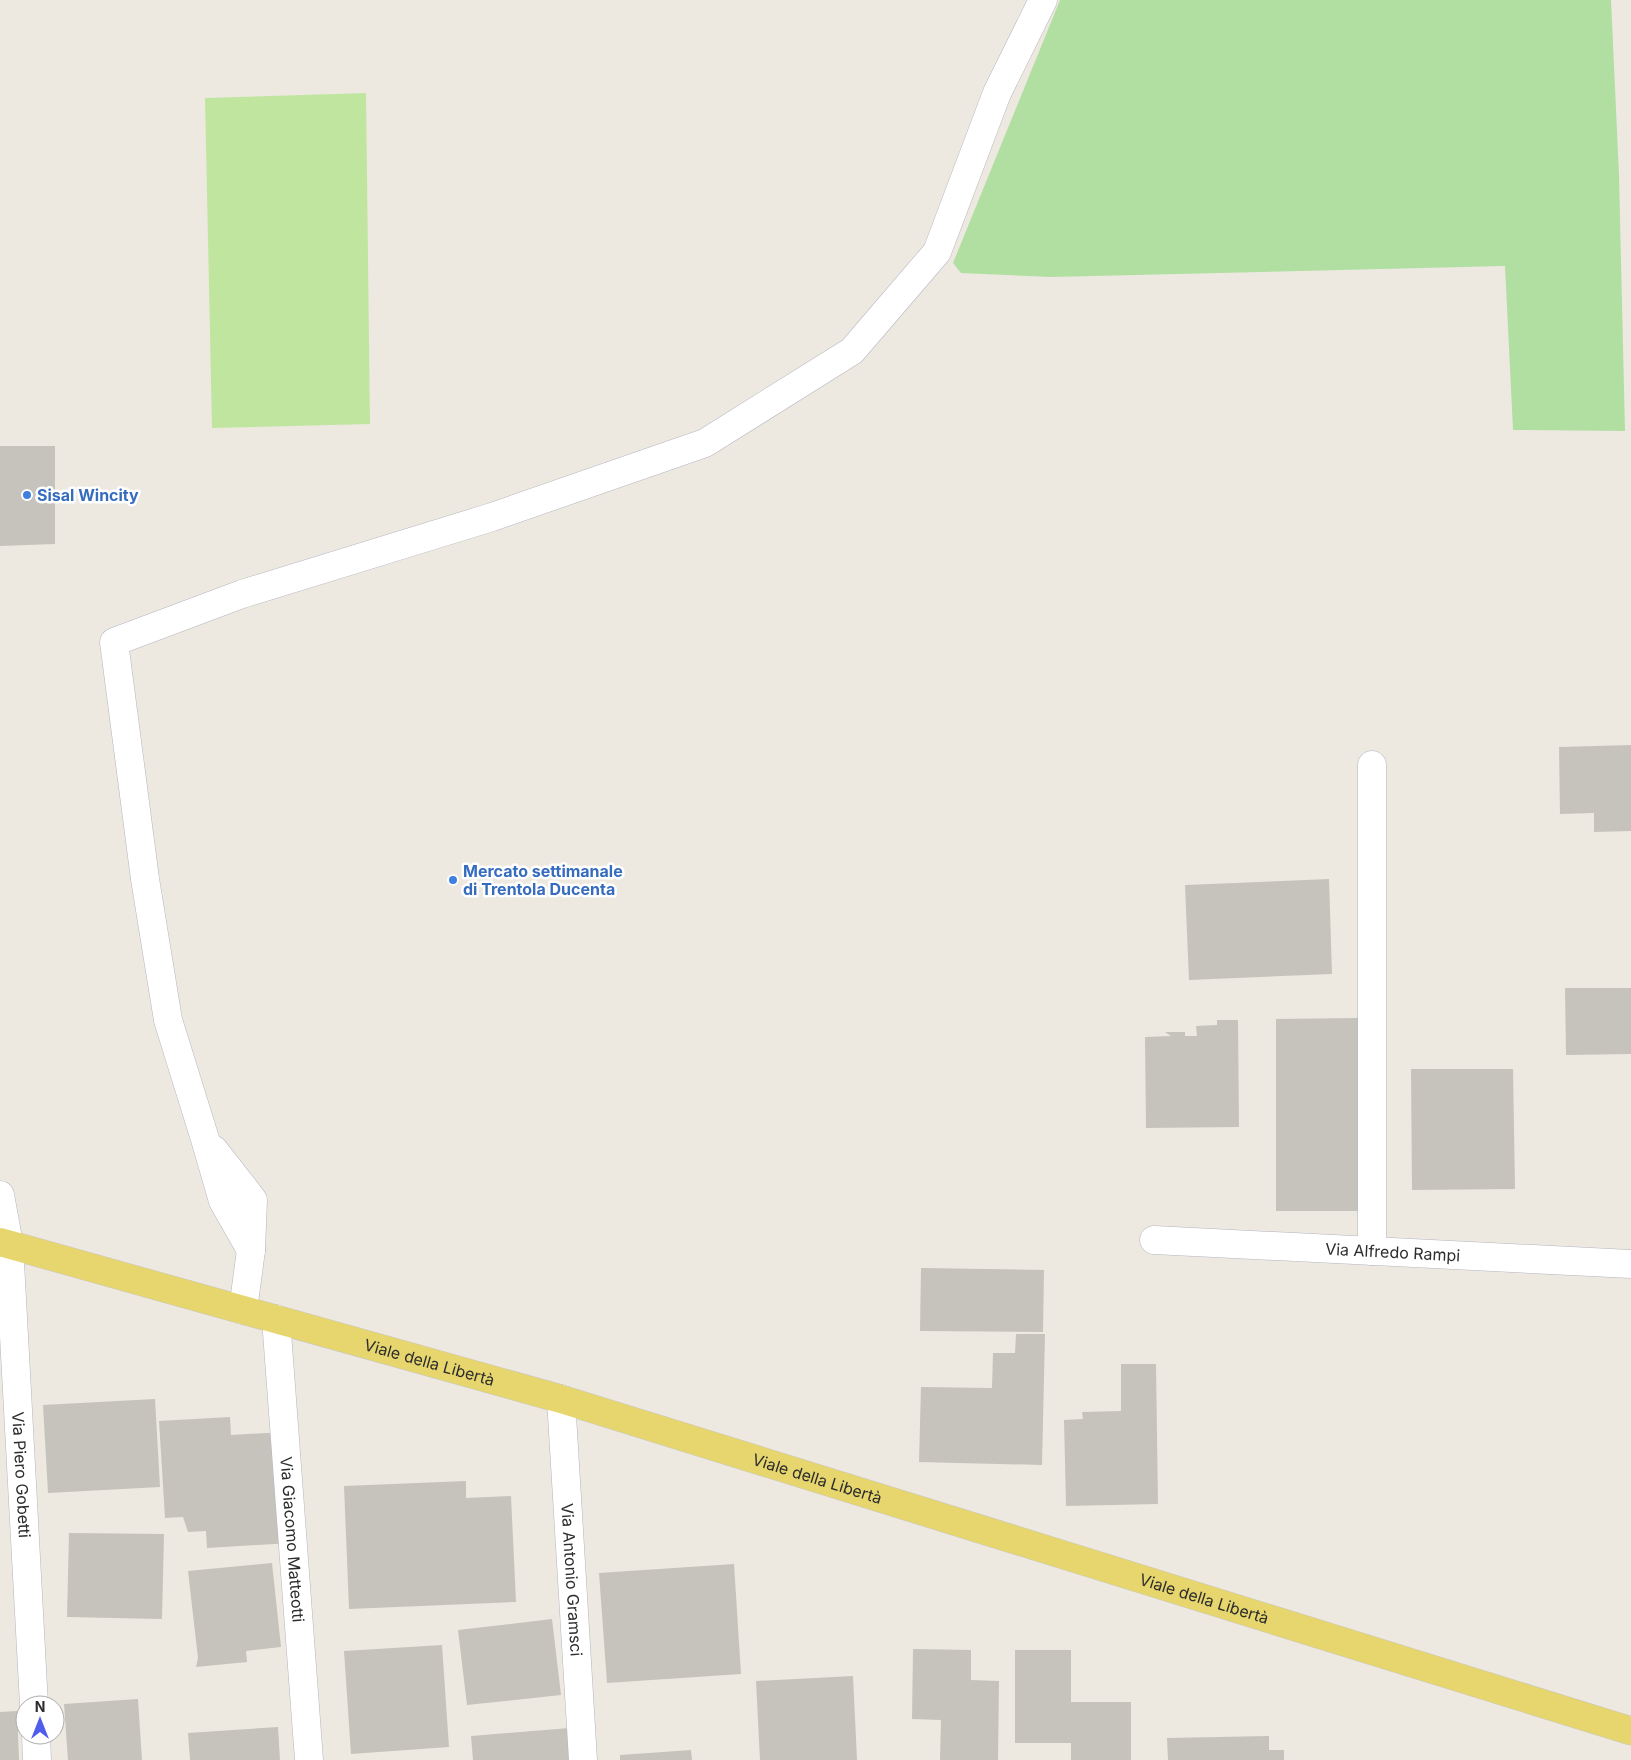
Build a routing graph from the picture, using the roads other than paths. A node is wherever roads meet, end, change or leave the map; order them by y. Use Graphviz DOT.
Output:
graph roads {
  1 [pos="1043,0"];
  2 [pos="1372,765"];
  3 [pos="0,1195"];
  4 [pos="1154,1240"];
  5 [pos="4,1243"];
  6 [pos="1372,1251"];
  7 [pos="1631,1264"];
  8 [pos="243,1310"];
  9 [pos="276,1320"];
  10 [pos="561,1399"];
  11 [pos="33,1695"];
  12 [pos="1631,1732"];
  13 [pos="36,1745"];
  14 [pos="37,1760"];
  15 [pos="309,1760"];
  16 [pos="583,1760"];
  1 -- 8 [label="street"];
  2 -- 6 [label="street"];
  3 -- 5 [label="street, Via Piero Gobetti"];
  4 -- 6 [label="street, Via Alfredo Rampi"];
  5 -- 8 [label="main road, Viale della Libertà"];
  5 -- 11 [label="street, Via Piero Gobetti"];
  6 -- 7 [label="street, Via Alfredo Rampi"];
  8 -- 9 [label="main road, Viale della Libertà"];
  9 -- 10 [label="main road, Viale della Libertà"];
  9 -- 15 [label="street, Via Giacomo Matteotti"];
  10 -- 12 [label="main road, Viale della Libertà"];
  10 -- 16 [label="street, Via Antonio Gramsci"];
  13 -- 14 [label="street"];
}
